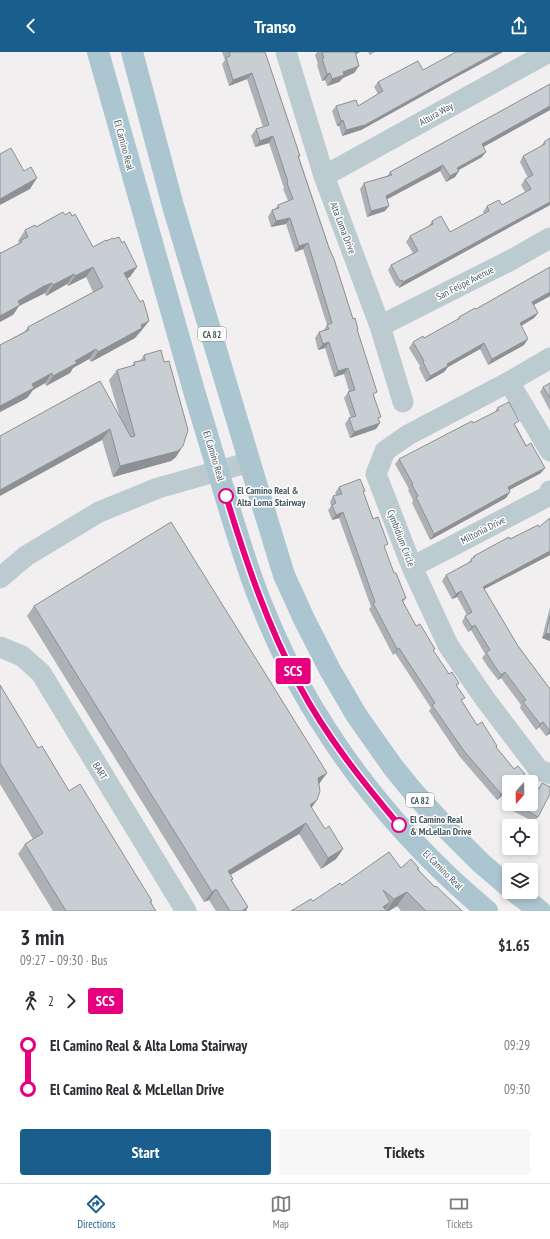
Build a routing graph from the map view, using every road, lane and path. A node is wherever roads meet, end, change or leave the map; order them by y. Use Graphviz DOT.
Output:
graph roads {
  1 [pos="98,52"];
  2 [pos="132,52"];
  3 [pos="286,52"];
  4 [pos="549,52"];
  5 [pos="114,105"];
  6 [pos="148,112"];
  7 [pos="324,176"];
  8 [pos="550,238"];
  9 [pos="380,326"];
  10 [pos="550,358"];
  11 [pos="509,382"];
  12 [pos="403,402"];
  13 [pos="550,451"];
  14 [pos="250,462"];
  15 [pos="218,470"];
  16 [pos="550,491"];
  17 [pos="412,567"];
  18 [pos="0,578"];
  19 [pos="0,647"];
  20 [pos="550,774"];
  21 [pos="502,881"];
  22 [pos="524,899"];
  23 [pos="186,911"];
  24 [pos="487,911"];
  25 [pos="540,911"];
  1 -- 5 [label="main road, El Camino Real"];
  2 -- 6 [label="main road, CA 82"];
  3 -- 7 [label="street, Alta Loma Drive"];
  4 -- 7 [label="street, Altura Way"];
  5 -- 6 [label="main road"];
  5 -- 15 [label="main road, El Camino Real"];
  6 -- 14 [label="main road, CA 82"];
  7 -- 9 [label="street, Alta Loma Drive"];
  8 -- 9 [label="street, San Felipe Avenue"];
  9 -- 12 [label="street, Alta Loma Drive"];
  10 -- 11 [label="street, Cymbidium Circle"];
  11 -- 13 [label="street"];
  11 -- 17 [label="street, Cymbidium Circle"];
  14 -- 15 [label="street"];
  14 -- 21 [label="main road, CA 82"];
  15 -- 18 [label="street"];
  15 -- 24 [label="main road, El Camino Real"];
  16 -- 17 [label="street, Miltonia Drive"];
  17 -- 20 [label="street, Cymbidium Circle"];
  19 -- 23 [label="street, BART"];
  22 -- 25 [label="main road"];
}
